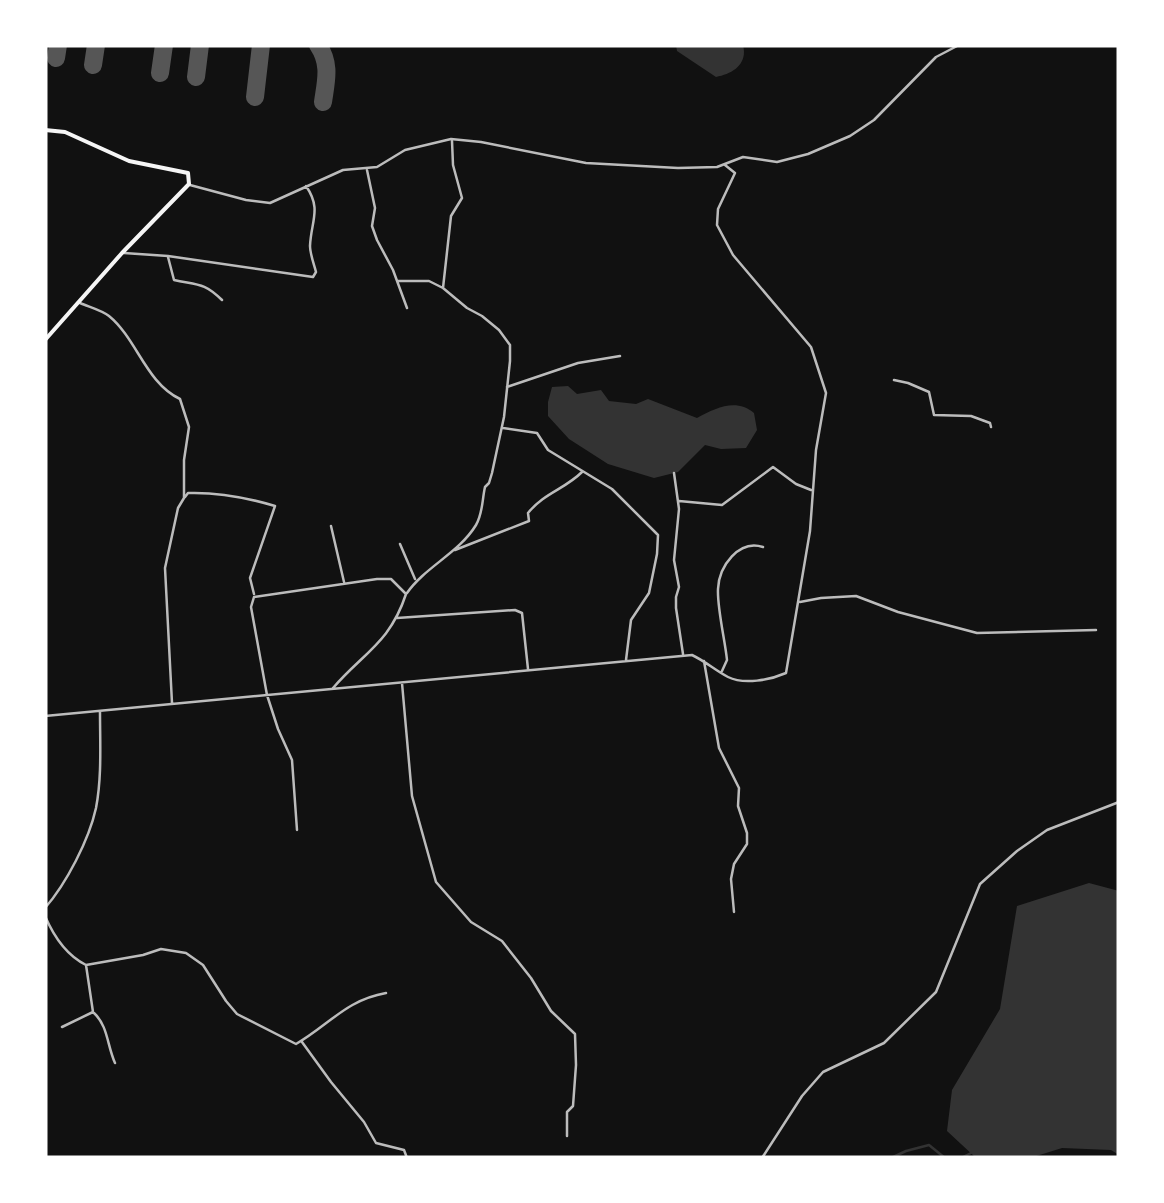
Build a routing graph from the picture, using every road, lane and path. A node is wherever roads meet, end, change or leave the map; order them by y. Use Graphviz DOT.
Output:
graph roads {
  1 [pos="959,45"];
  2 [pos="45,130"];
  3 [pos="452,140"];
  4 [pos="725,165"];
  5 [pos="366,168"];
  6 [pos="188,184"];
  7 [pos="306,186"];
  8 [pos="122,253"];
  9 [pos="168,256"];
  10 [pos="397,281"];
  11 [pos="443,288"];
  12 [pos="222,300"];
  13 [pos="79,303"];
  14 [pos="407,308"];
  15 [pos="45,340"];
  16 [pos="620,356"];
  17 [pos="894,380"];
  18 [pos="506,388"];
  19 [pos="501,428"];
  20 [pos="991,428"];
  21 [pos="583,471"];
  22 [pos="674,473"];
  23 [pos="812,491"];
  24 [pos="184,498"];
  25 [pos="678,500"];
  26 [pos="331,526"];
  27 [pos="400,544"];
  28 [pos="764,547"];
  29 [pos="448,552"];
  30 [pos="416,580"];
  31 [pos="345,584"];
  32 [pos="406,594"];
  33 [pos="254,597"];
  34 [pos="798,602"];
  35 [pos="396,618"];
  36 [pos="1096,630"];
  37 [pos="683,656"];
  38 [pos="626,661"];
  39 [pos="704,661"];
  40 [pos="528,670"];
  41 [pos="722,672"];
  42 [pos="402,682"];
  43 [pos="332,689"];
  44 [pos="266,696"];
  45 [pos="172,704"];
  46 [pos="100,710"];
  47 [pos="45,716"];
  48 [pos="1119,802"];
  49 [pos="296,830"];
  50 [pos="45,908"];
  51 [pos="734,912"];
  52 [pos="45,916"];
  53 [pos="86,965"];
  54 [pos="386,993"];
  55 [pos="92,1012"];
  56 [pos="62,1028"];
  57 [pos="301,1041"];
  58 [pos="114,1063"];
  59 [pos="567,1136"];
  60 [pos="407,1158"];
  61 [pos="762,1158"];
  1 -- 4 [label="street"];
  2 -- 6 [label="main road"];
  3 -- 4 [label="street"];
  3 -- 5 [label="street"];
  3 -- 11 [label="street"];
  4 -- 23 [label="street"];
  5 -- 7 [label="street"];
  5 -- 10 [label="street"];
  6 -- 7 [label="street"];
  6 -- 8 [label="main road"];
  7 -- 9 [label="street"];
  8 -- 9 [label="street"];
  8 -- 13 [label="main road"];
  9 -- 12 [label="street"];
  10 -- 11 [label="street"];
  10 -- 14 [label="street"];
  11 -- 18 [label="street"];
  13 -- 15 [label="main road"];
  13 -- 24 [label="street"];
  16 -- 18 [label="street"];
  17 -- 20 [label="street"];
  18 -- 19 [label="street"];
  19 -- 21 [label="street"];
  19 -- 29 [label="street"];
  21 -- 29 [label="street"];
  21 -- 38 [label="street"];
  22 -- 25 [label="street"];
  23 -- 25 [label="street"];
  23 -- 34 [label="street"];
  24 -- 33 [label="street"];
  24 -- 45 [label="street"];
  25 -- 37 [label="street"];
  26 -- 31 [label="street"];
  27 -- 30 [label="street"];
  28 -- 41 [label="street"];
  29 -- 30 [label="street"];
  30 -- 32 [label="street"];
  31 -- 32 [label="street"];
  31 -- 33 [label="street"];
  32 -- 35 [label="street"];
  33 -- 44 [label="street"];
  34 -- 36 [label="street"];
  34 -- 41 [label="street"];
  35 -- 40 [label="street"];
  35 -- 43 [label="street"];
  37 -- 38 [label="street"];
  37 -- 39 [label="street"];
  38 -- 40 [label="street"];
  39 -- 41 [label="street"];
  39 -- 51 [label="street"];
  40 -- 42 [label="street"];
  42 -- 43 [label="street"];
  42 -- 59 [label="street"];
  43 -- 44 [label="street"];
  44 -- 45 [label="street"];
  44 -- 49 [label="street"];
  45 -- 46 [label="street"];
  46 -- 47 [label="street"];
  46 -- 50 [label="street"];
  48 -- 61 [label="street"];
  52 -- 53 [label="street"];
  53 -- 55 [label="street"];
  53 -- 57 [label="street"];
  54 -- 57 [label="street"];
  55 -- 56 [label="street"];
  55 -- 58 [label="street"];
  57 -- 60 [label="street"];
}
